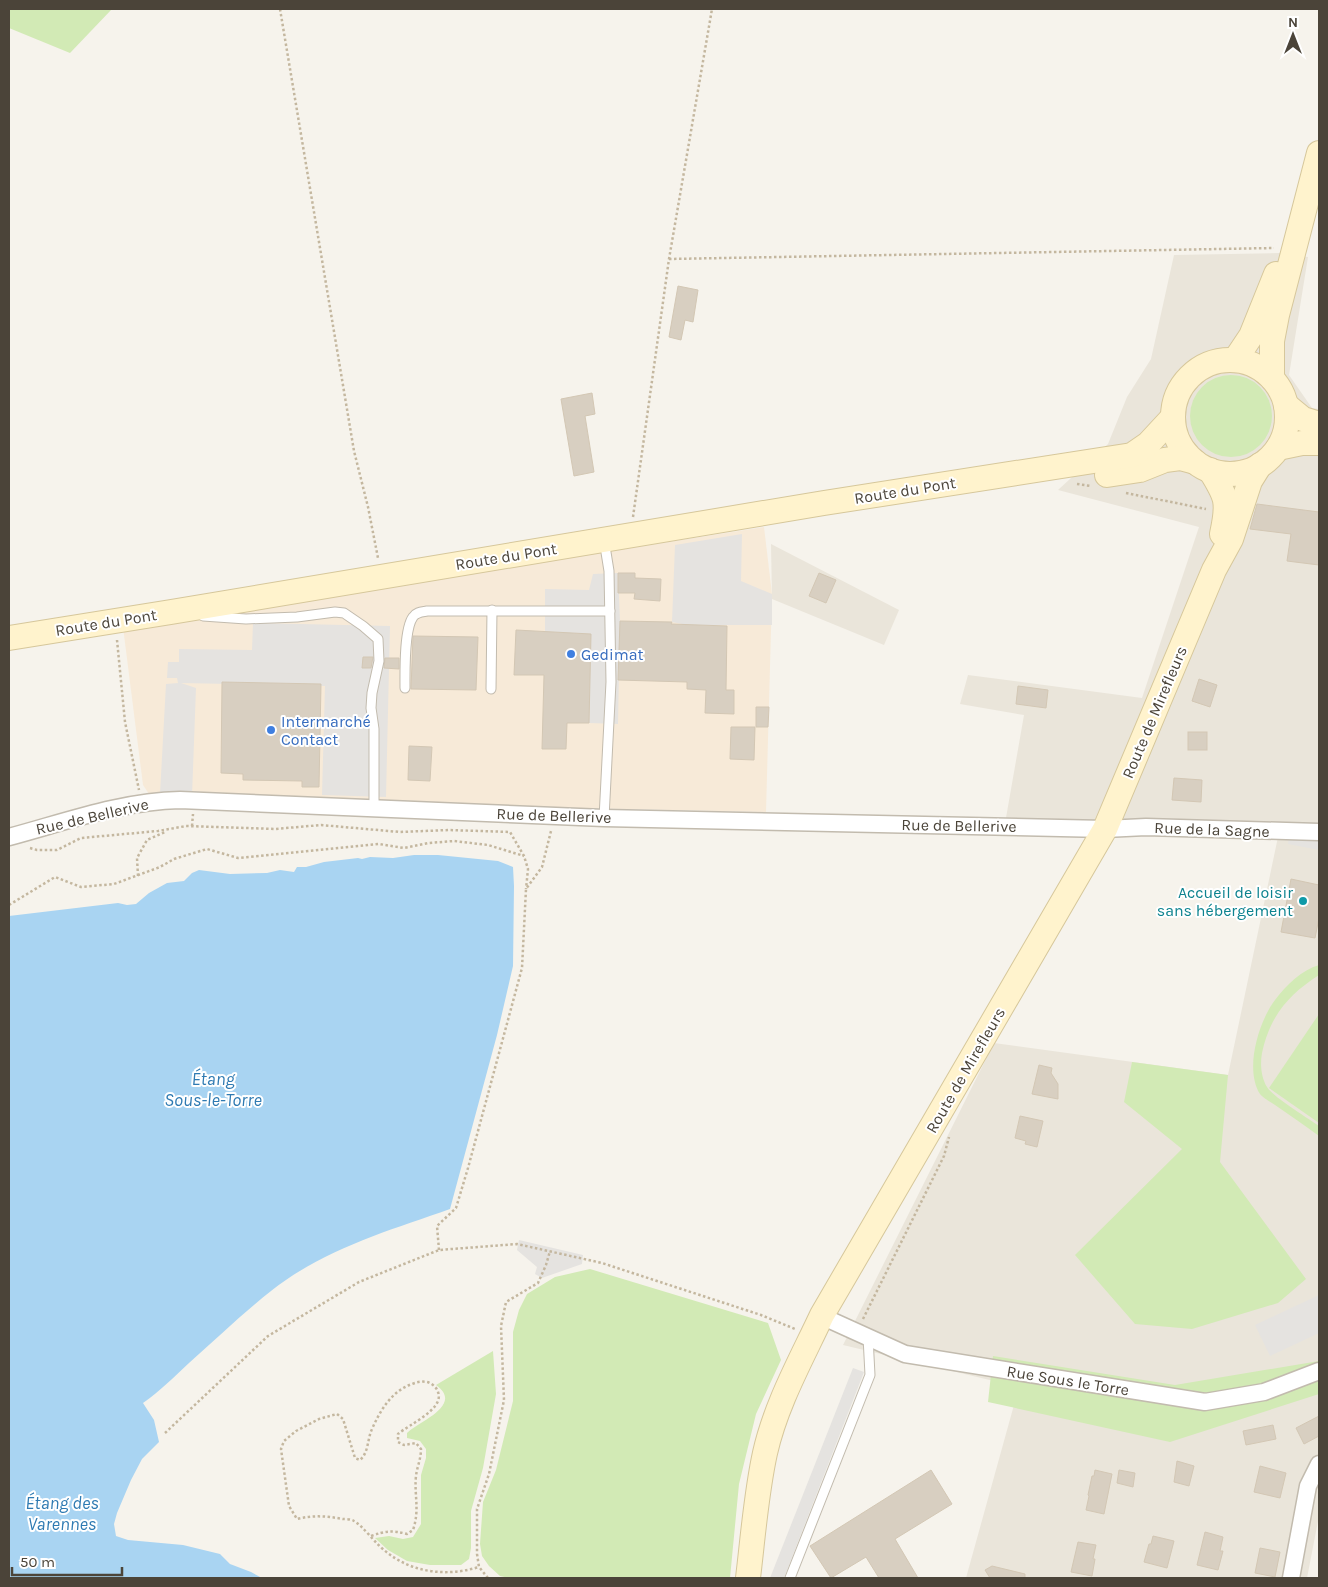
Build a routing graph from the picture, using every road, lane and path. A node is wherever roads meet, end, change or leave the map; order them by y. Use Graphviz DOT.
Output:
graph roads {
  1 [pos="280,9"];
  2 [pos="712,9"];
  3 [pos="1319,153"];
  4 [pos="1312,182"];
  5 [pos="1287,247"];
  6 [pos="669,259"];
  7 [pos="1234,360"];
  8 [pos="1272,378"];
  9 [pos="1286,405"];
  10 [pos="1173,416"];
  11 [pos="1319,424"];
  12 [pos="1319,443"];
  13 [pos="1278,448"];
  14 [pos="1260,465"];
  15 [pos="1202,466"];
  16 [pos="1003,475"];
  17 [pos="1070,483"];
  18 [pos="1098,486"];
  19 [pos="1122,492"];
  20 [pos="1208,510"];
  21 [pos="630,536"];
  22 [pos="604,540"];
  23 [pos="1214,570"];
  24 [pos="381,577"];
  25 [pos="492,610"];
  26 [pos="610,611"];
  27 [pos="170,612"];
  28 [pos="113,621"];
  29 [pos="9,638"];
  30 [pos="404,688"];
  31 [pos="491,690"];
  32 [pos="142,803"];
  33 [pos="374,808"];
  34 [pos="555,815"];
  35 [pos="604,818"];
  36 [pos="170,829"];
  37 [pos="1105,829"];
  38 [pos="1319,832"];
  39 [pos="9,837"];
  40 [pos="23,846"];
  41 [pos="524,856"];
  42 [pos="138,876"];
  43 [pos="526,890"];
  44 [pos="9,905"];
  45 [pos="951,1130"];
  46 [pos="439,1250"];
  47 [pos="550,1251"];
  48 [pos="822,1315"];
  49 [pos="812,1337"];
  50 [pos="868,1338"];
  51 [pos="1319,1371"];
  52 [pos="165,1434"];
  53 [pos="1319,1464"];
  54 [pos="371,1536"];
  55 [pos="479,1567"];
  56 [pos="488,1578"];
  57 [pos="748,1578"];
  58 [pos="790,1578"];
  59 [pos="1291,1578"];
  1 -- 24 [label="path"];
  2 -- 6 [label="path"];
  3 -- 4 [label="main road"];
  4 -- 5 [label="main road"];
  4 -- 8 [label="main road"];
  5 -- 6 [label="path"];
  5 -- 7 [label="main road"];
  6 -- 21 [label="path"];
  7 -- 8 [label="main road"];
  7 -- 10 [label="main road"];
  8 -- 9 [label="main road"];
  9 -- 11 [label="main road"];
  9 -- 13 [label="main road"];
  10 -- 15 [label="main road"];
  10 -- 16 [label="main road, Route du Pont"];
  12 -- 13 [label="main road"];
  13 -- 14 [label="main road"];
  14 -- 15 [label="main road"];
  14 -- 23 [label="main road, Route de Mirefleurs"];
  15 -- 16 [label="main road, Route du Pont"];
  15 -- 23 [label="main road, Route de Mirefleurs"];
  16 -- 21 [label="main road, Route du Pont"];
  17 -- 18 [label="path"];
  19 -- 20 [label="path"];
  21 -- 22 [label="main road, Route du Pont"];
  22 -- 24 [label="main road, Route du Pont"];
  22 -- 26 [label="lane"];
  23 -- 37 [label="main road, Route de Mirefleurs"];
  24 -- 27 [label="main road, Route du Pont"];
  25 -- 26 [label="lane"];
  25 -- 30 [label="lane"];
  25 -- 31 [label="lane"];
  26 -- 35 [label="lane"];
  27 -- 28 [label="main road, Route du Pont"];
  27 -- 33 [label="lane"];
  28 -- 29 [label="main road, Route du Pont"];
  28 -- 32 [label="path"];
  32 -- 33 [label="street, Rue de Bellerive"];
  32 -- 39 [label="street, Rue de Bellerive"];
  33 -- 34 [label="street, Rue de Bellerive"];
  34 -- 35 [label="street, Rue de Bellerive"];
  34 -- 43 [label="path"];
  35 -- 37 [label="street, Rue de Bellerive"];
  36 -- 40 [label="path"];
  36 -- 41 [label="path"];
  36 -- 42 [label="path"];
  37 -- 38 [label="street, Rue de la Sagne"];
  37 -- 48 [label="main road, Route de Mirefleurs"];
  41 -- 42 [label="path"];
  41 -- 43 [label="path"];
  42 -- 44 [label="path"];
  43 -- 46 [label="path"];
  45 -- 50 [label="path"];
  46 -- 47 [label="path"];
  46 -- 52 [label="path"];
  47 -- 49 [label="path"];
  47 -- 55 [label="path"];
  48 -- 49 [label="main road, Route de Mirefleurs"];
  48 -- 50 [label="street, Rue Sous le Torre"];
  49 -- 57 [label="main road, Route de Mirefleurs"];
  50 -- 51 [label="street, Rue Sous le Torre"];
  50 -- 58 [label="lane"];
  53 -- 59 [label="street"];
  54 -- 54 [label="path"];
  54 -- 55 [label="path"];
  55 -- 56 [label="path"];
}
